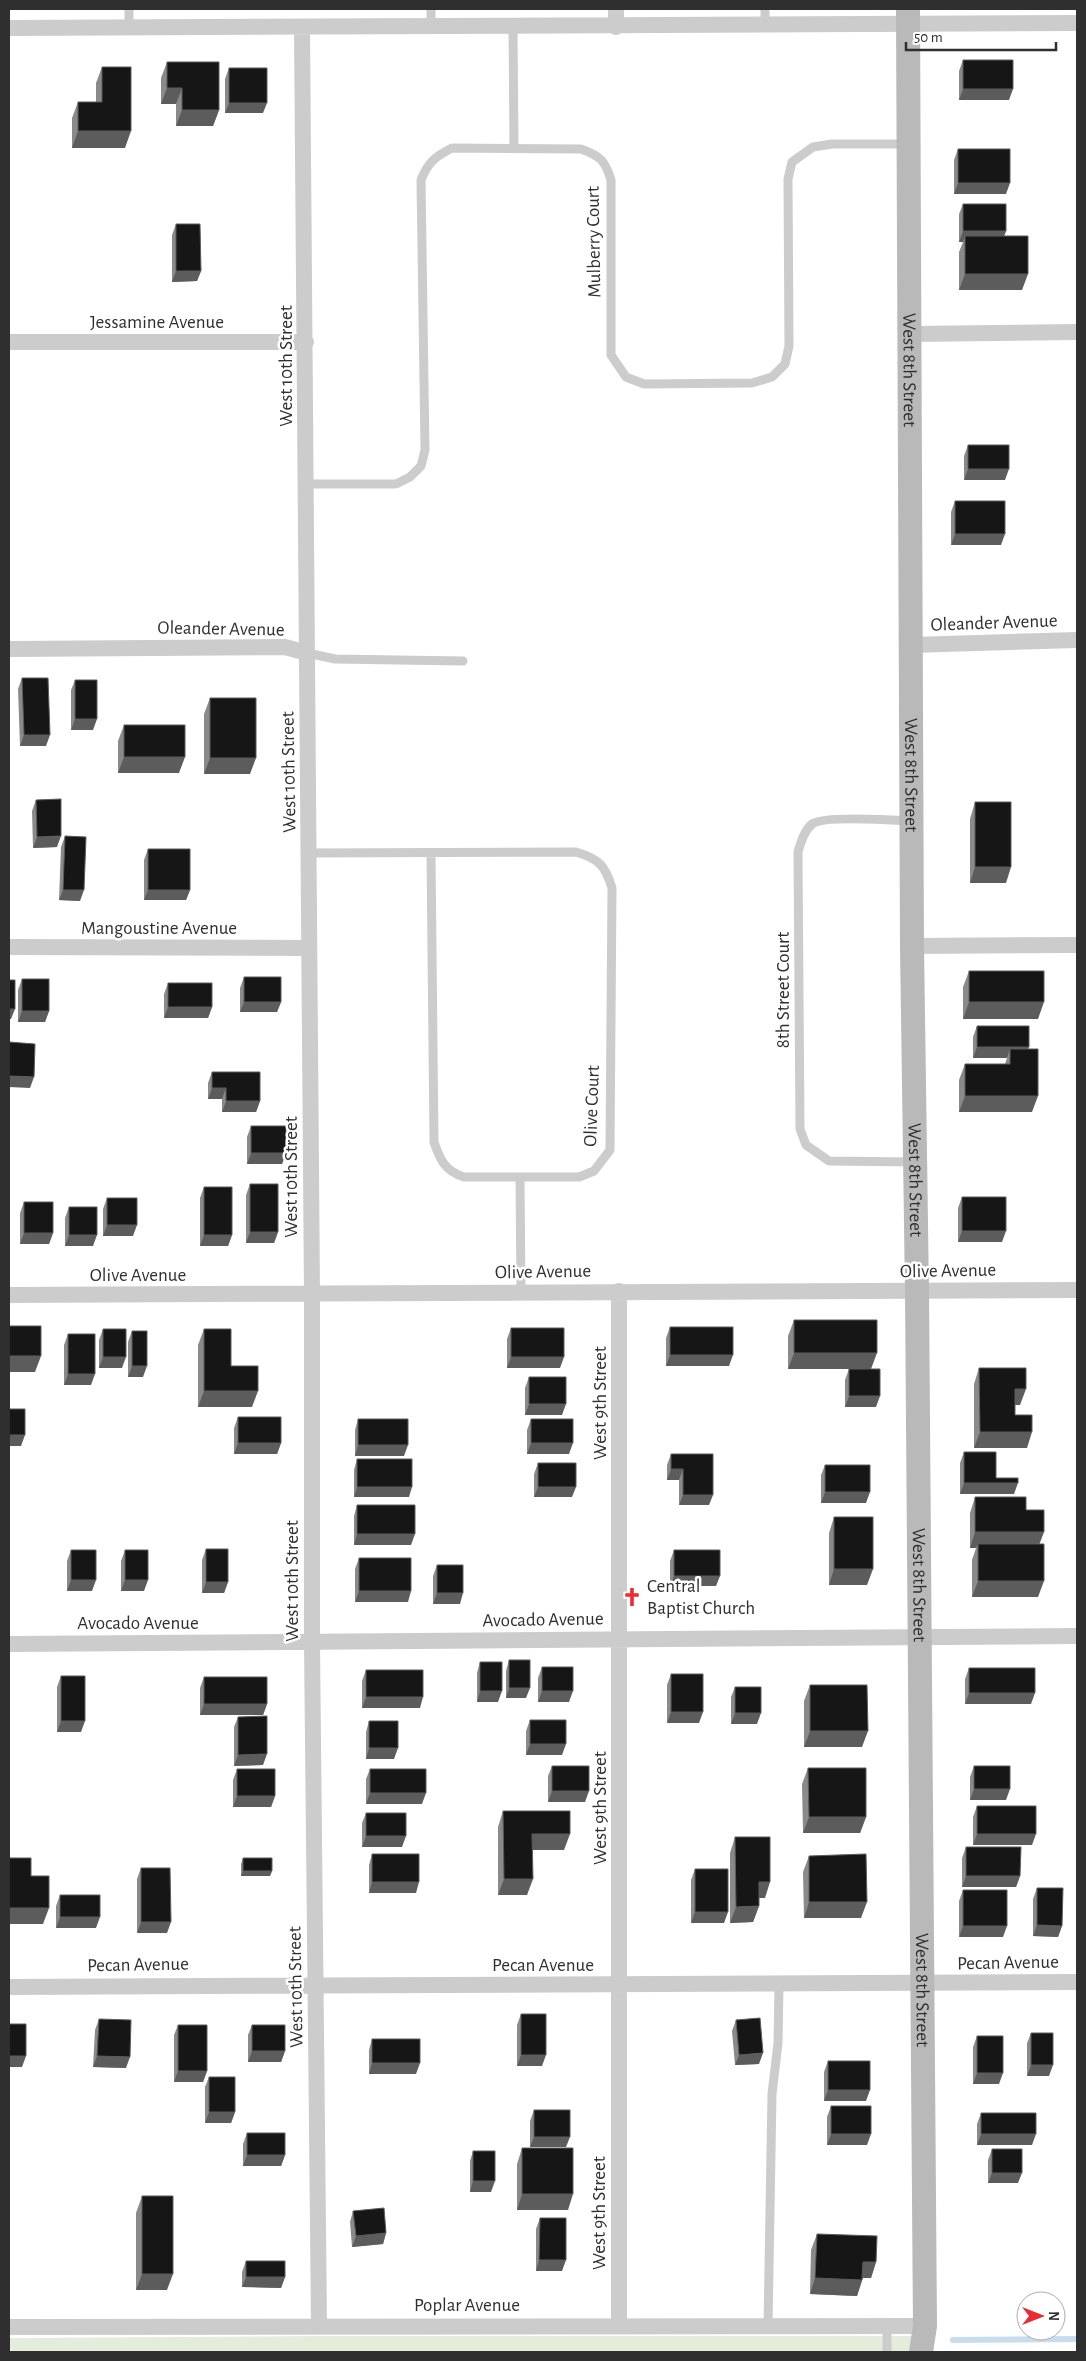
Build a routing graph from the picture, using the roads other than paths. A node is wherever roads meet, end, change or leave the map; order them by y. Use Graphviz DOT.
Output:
graph roads {
  1 [pos="129,9"];
  2 [pos="431,9"];
  3 [pos="616,9"];
  4 [pos="765,9"];
  5 [pos="909,17"];
  6 [pos="1077,23"];
  7 [pos="512,26"];
  8 [pos="616,26"];
  9 [pos="765,26"];
  10 [pos="302,27"];
  11 [pos="9,28"];
  12 [pos="129,28"];
  13 [pos="431,28"];
  14 [pos="909,144"];
  15 [pos="514,149"];
  16 [pos="1077,332"];
  17 [pos="910,334"];
  18 [pos="9,342"];
  19 [pos="306,342"];
  20 [pos="306,484"];
  21 [pos="1077,640"];
  22 [pos="911,645"];
  23 [pos="9,649"];
  24 [pos="308,653"];
  25 [pos="462,660"];
  26 [pos="912,821"];
  27 [pos="310,854"];
  28 [pos="431,854"];
  29 [pos="1077,945"];
  30 [pos="912,946"];
  31 [pos="9,947"];
  32 [pos="310,948"];
  33 [pos="915,1162"];
  34 [pos="520,1178"];
  35 [pos="1077,1290"];
  36 [pos="619,1291"];
  37 [pos="521,1292"];
  38 [pos="917,1292"];
  39 [pos="9,1295"];
  40 [pos="312,1295"];
  41 [pos="1077,1636"];
  42 [pos="620,1639"];
  43 [pos="920,1639"];
  44 [pos="312,1642"];
  45 [pos="9,1644"];
  46 [pos="1077,1982"];
  47 [pos="316,1984"];
  48 [pos="921,1984"];
  49 [pos="779,1985"];
  50 [pos="620,1986"];
  51 [pos="9,1987"];
  52 [pos="319,2325"];
  53 [pos="619,2325"];
  54 [pos="768,2326"];
  55 [pos="887,2326"];
  56 [pos="925,2326"];
  57 [pos="9,2327"];
  58 [pos="887,2352"];
  59 [pos="921,2352"];
  1 -- 12 [label="lane"];
  2 -- 13 [label="lane"];
  3 -- 8 [label="street"];
  4 -- 9 [label="lane"];
  5 -- 6 [label="street"];
  5 -- 9 [label="street"];
  5 -- 14 [label="street, West 8th Street"];
  7 -- 8 [label="street"];
  7 -- 13 [label="street"];
  7 -- 15 [label="lane"];
  8 -- 9 [label="street"];
  10 -- 12 [label="street"];
  10 -- 13 [label="street"];
  10 -- 19 [label="street, West 10th Street"];
  11 -- 12 [label="street"];
  14 -- 15 [label="lane, Mulberry Court"];
  14 -- 17 [label="street, West 8th Street"];
  15 -- 20 [label="lane, Mulberry Court"];
  16 -- 17 [label="street"];
  17 -- 22 [label="street, West 8th Street"];
  18 -- 19 [label="street, Jessamine Avenue"];
  19 -- 20 [label="street, West 10th Street"];
  20 -- 24 [label="street, West 10th Street"];
  21 -- 22 [label="street, Oleander Avenue"];
  22 -- 26 [label="street, West 8th Street"];
  23 -- 24 [label="street, Oleander Avenue"];
  24 -- 25 [label="lane, Oleander Avenue"];
  24 -- 27 [label="street, West 10th Street"];
  26 -- 30 [label="street, West 8th Street"];
  26 -- 33 [label="lane, 8th Street Court"];
  27 -- 28 [label="lane, Olive Court"];
  27 -- 32 [label="street, West 10th Street"];
  28 -- 34 [label="lane, Olive Court"];
  28 -- 34 [label="lane, Olive Court"];
  29 -- 30 [label="street"];
  30 -- 33 [label="street, West 8th Street"];
  31 -- 32 [label="street, Mangoustine Avenue"];
  32 -- 40 [label="street, West 10th Street"];
  33 -- 38 [label="street, West 8th Street"];
  34 -- 37 [label="lane"];
  35 -- 38 [label="street, Olive Avenue"];
  36 -- 37 [label="street, Olive Avenue"];
  36 -- 38 [label="street, Olive Avenue"];
  36 -- 42 [label="street, West 9th Street"];
  37 -- 40 [label="street, Olive Avenue"];
  38 -- 43 [label="street, West 8th Street"];
  39 -- 40 [label="street, Olive Avenue"];
  40 -- 44 [label="street, West 10th Street"];
  41 -- 43 [label="street, Avocado Avenue"];
  42 -- 43 [label="street, Avocado Avenue"];
  42 -- 44 [label="street, Avocado Avenue"];
  42 -- 50 [label="street, West 9th Street"];
  43 -- 48 [label="street, West 8th Street"];
  44 -- 45 [label="street, Avocado Avenue"];
  44 -- 47 [label="street, West 10th Street"];
  46 -- 48 [label="street, Pecan Avenue"];
  47 -- 50 [label="street, Pecan Avenue"];
  47 -- 51 [label="street, Pecan Avenue"];
  47 -- 52 [label="street, West 10th Street"];
  48 -- 49 [label="street, Pecan Avenue"];
  48 -- 56 [label="street, West 8th Street"];
  49 -- 50 [label="street, Pecan Avenue"];
  49 -- 54 [label="lane"];
  50 -- 53 [label="street, West 9th Street"];
  52 -- 53 [label="street, Poplar Avenue"];
  52 -- 57 [label="street, Poplar Avenue"];
  53 -- 54 [label="street, Poplar Avenue"];
  54 -- 55 [label="street, Poplar Avenue"];
  55 -- 56 [label="street, Poplar Avenue"];
  55 -- 58 [label="lane"];
  56 -- 59 [label="street, West 8th Street"];
}
